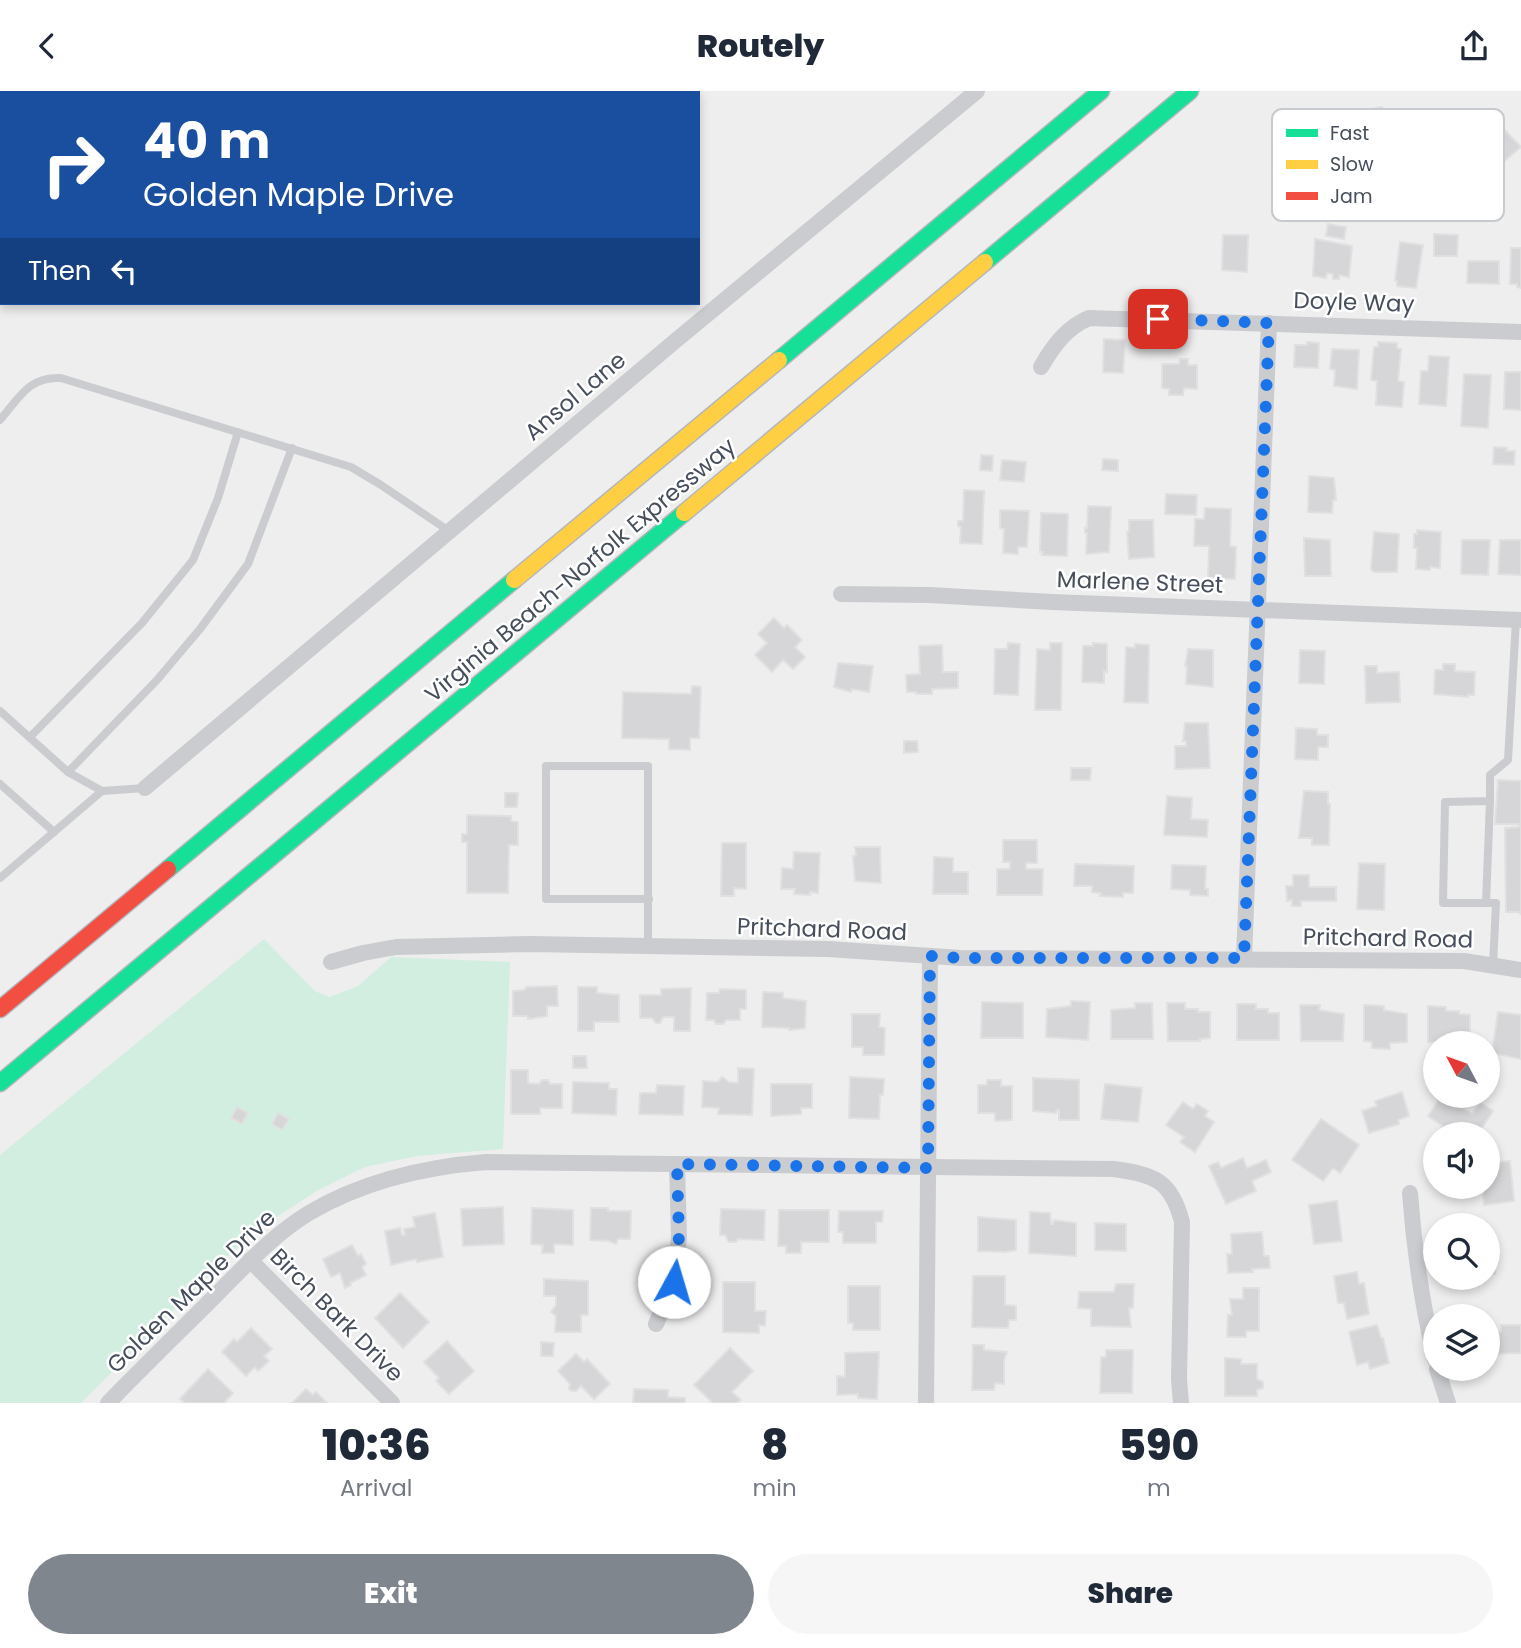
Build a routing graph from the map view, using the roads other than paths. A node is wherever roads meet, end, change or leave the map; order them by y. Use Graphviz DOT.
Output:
graph roads {
  1 [pos="977,91"];
  2 [pos="1101,91"];
  3 [pos="1190,91"];
  4 [pos="1269,323"];
  5 [pos="1521,332"];
  6 [pos="1041,367"];
  7 [pos="0,420"];
  8 [pos="238,432"];
  9 [pos="292,448"];
  10 [pos="449,531"];
  11 [pos="841,594"];
  12 [pos="1258,609"];
  13 [pos="1519,620"];
  14 [pos="0,711"];
  15 [pos="30,737"];
  16 [pos="68,772"];
  17 [pos="0,784"];
  18 [pos="145,788"];
  19 [pos="102,791"];
  20 [pos="1490,801"];
  21 [pos="54,832"];
  22 [pos="0,879"];
  23 [pos="649,899"];
  24 [pos="1486,902"];
  25 [pos="648,946"];
  26 [pos="930,956"];
  27 [pos="1244,958"];
  28 [pos="331,962"];
  29 [pos="1493,965"];
  30 [pos="1521,970"];
  31 [pos="0,1009"];
  32 [pos="0,1083"];
  33 [pos="677,1164"];
  34 [pos="928,1168"];
  35 [pos="1410,1193"];
  36 [pos="250,1260"];
  37 [pos="1423,1304"];
  38 [pos="656,1324"];
  39 [pos="1441,1381"];
  40 [pos="108,1403"];
  41 [pos="392,1403"];
  42 [pos="926,1403"];
  43 [pos="1181,1403"];
  44 [pos="1448,1403"];
  1 -- 10 [label="street, Ansol Lane"];
  2 -- 31 [label="highway, Virginia Beach-Norfolk Expressway"];
  3 -- 32 [label="highway, Virginia Beach-Norfolk Expressway"];
  4 -- 5 [label="street, Doyle Way"];
  4 -- 6 [label="street, Doyle Way"];
  4 -- 12 [label="street"];
  7 -- 8 [label="lane"];
  8 -- 9 [label="lane"];
  8 -- 15 [label="lane"];
  9 -- 10 [label="lane"];
  9 -- 16 [label="lane"];
  10 -- 18 [label="street, Ansol Lane"];
  11 -- 12 [label="street, Marlene Street"];
  12 -- 13 [label="street, Marlene Street"];
  12 -- 27 [label="street"];
  13 -- 20 [label="lane"];
  14 -- 15 [label="lane"];
  15 -- 16 [label="lane"];
  16 -- 19 [label="lane"];
  17 -- 21 [label="lane"];
  18 -- 19 [label="lane"];
  19 -- 21 [label="lane"];
  20 -- 24 [label="lane"];
  20 -- 24 [label="lane"];
  21 -- 22 [label="lane"];
  23 -- 23 [label="lane"];
  23 -- 25 [label="lane"];
  24 -- 29 [label="lane"];
  25 -- 26 [label="street, Pritchard Road"];
  25 -- 28 [label="street, Pritchard Road"];
  26 -- 27 [label="street, Pritchard Road"];
  26 -- 34 [label="street"];
  27 -- 29 [label="street, Pritchard Road"];
  29 -- 30 [label="street, Pritchard Road"];
  33 -- 34 [label="street, Golden Maple Drive"];
  33 -- 36 [label="street, Golden Maple Drive"];
  33 -- 38 [label="street"];
  34 -- 42 [label="street"];
  34 -- 43 [label="street, Golden Maple Drive"];
  35 -- 37 [label="street"];
  36 -- 40 [label="street, Golden Maple Drive"];
  36 -- 41 [label="street, Birch Bark Drive"];
  39 -- 44 [label="street"];
}
